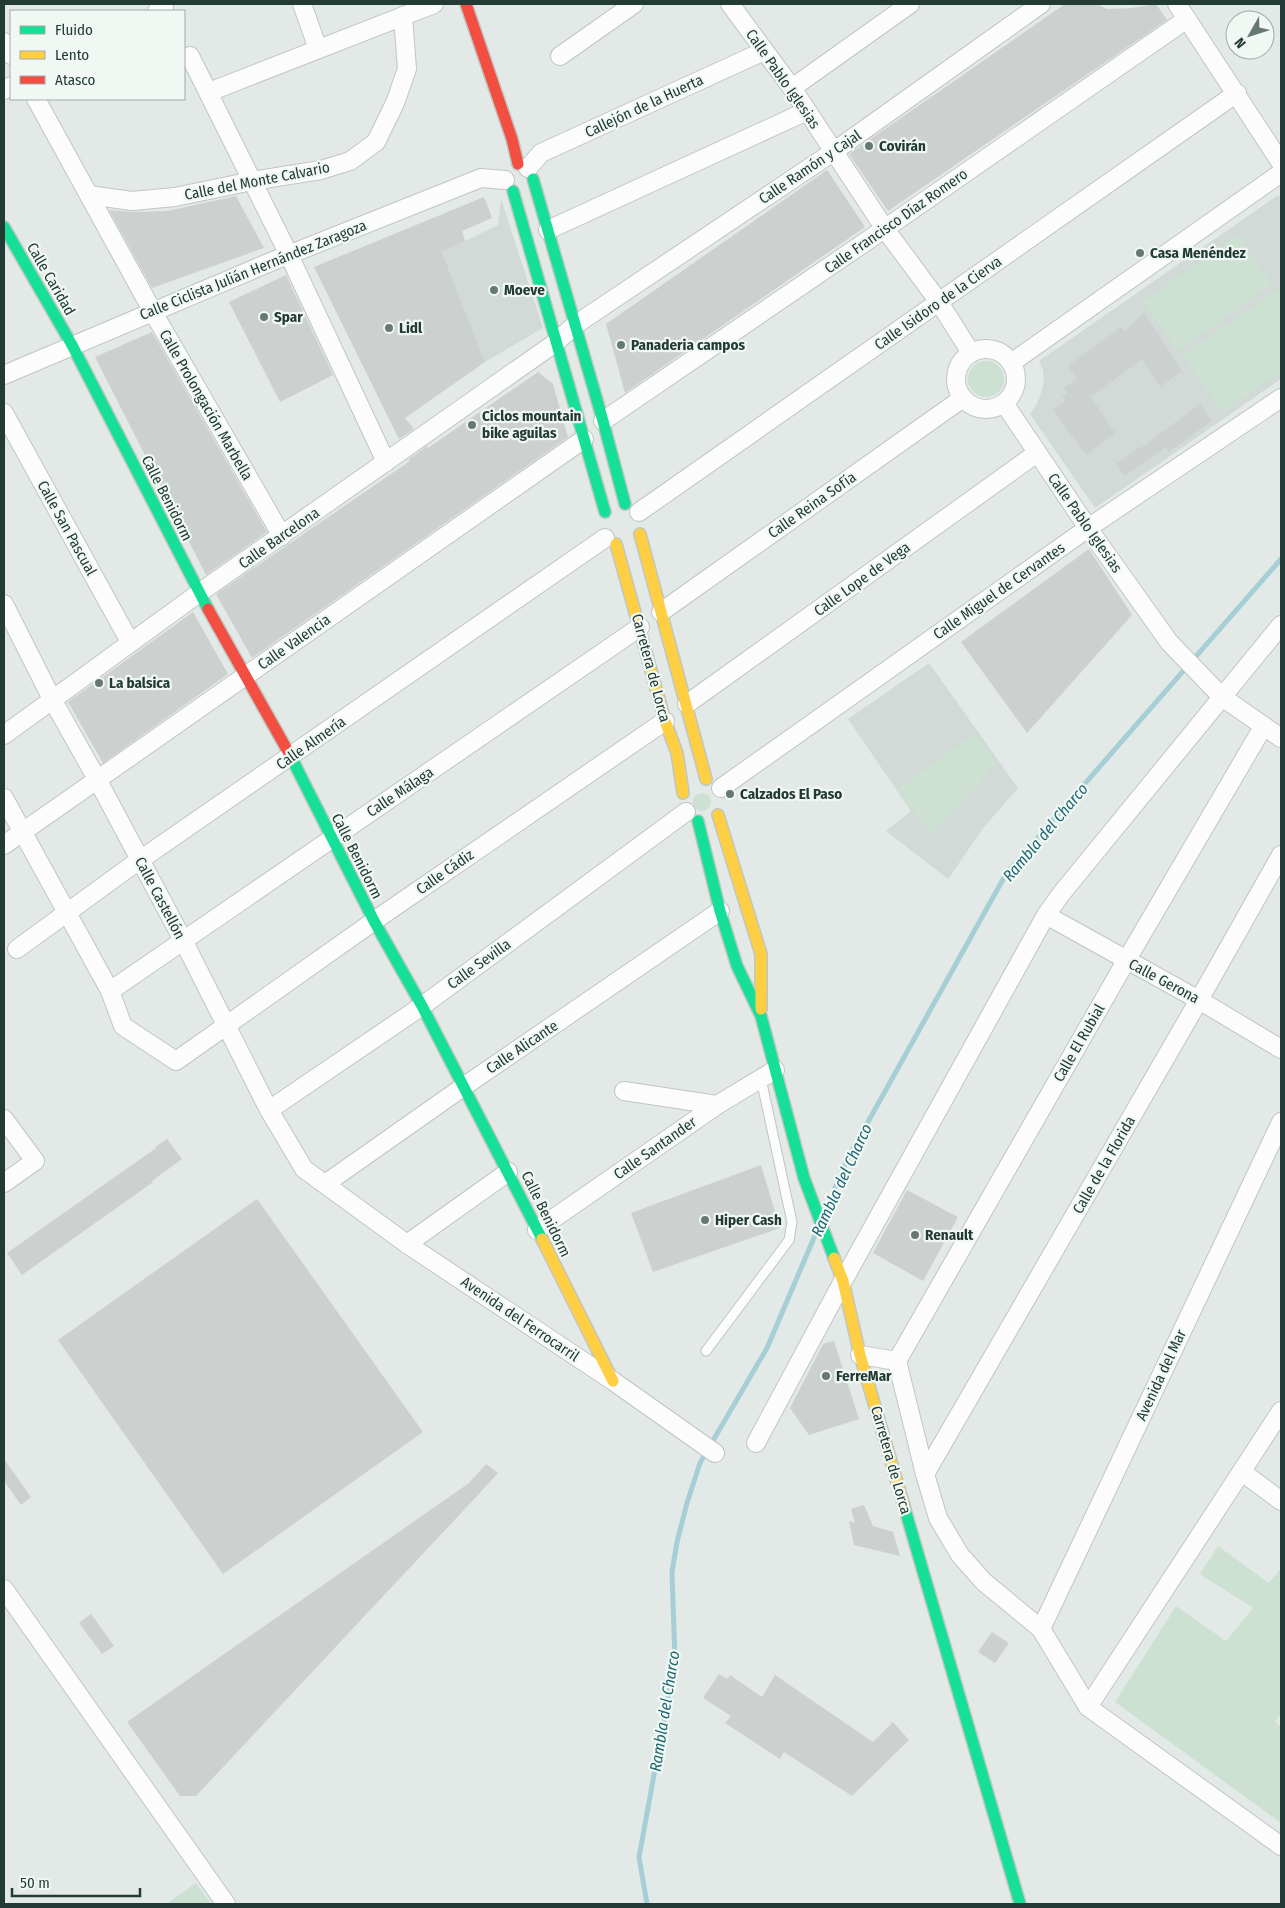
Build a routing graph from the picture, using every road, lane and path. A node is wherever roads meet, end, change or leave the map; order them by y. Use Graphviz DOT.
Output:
graph roads {
  1 [pos="302,4"];
  2 [pos="434,4"];
  3 [pos="466,4"];
  4 [pos="634,4"];
  5 [pos="730,4"];
  6 [pos="910,4"];
  7 [pos="1041,4"];
  8 [pos="1177,4"];
  9 [pos="403,16"];
  10 [pos="1187,19"];
  11 [pos="4,42"];
  12 [pos="318,49"];
  13 [pos="764,51"];
  14 [pos="10,53"];
  15 [pos="190,56"];
  16 [pos="560,56"];
  17 [pos="792,88"];
  18 [pos="209,92"];
  19 [pos="1236,93"];
  20 [pos="37,100"];
  21 [pos="807,111"];
  22 [pos="833,152"];
  23 [pos="1281,163"];
  24 [pos="526,170"];
  25 [pos="1281,173"];
  26 [pos="252,181"];
  27 [pos="509,186"];
  28 [pos="89,195"];
  29 [pos="4,227"];
  30 [pos="885,229"];
  31 [pos="548,230"];
  32 [pos="289,254"];
  33 [pos="939,302"];
  34 [pos="153,312"];
  35 [pos="575,325"];
  36 [pos="555,343"];
  37 [pos="72,345"];
  38 [pos="971,352"];
  39 [pos="1011,362"];
  40 [pos="4,375"];
  41 [pos="963,398"];
  42 [pos="1281,398"];
  43 [pos="1004,403"];
  44 [pos="4,413"];
  45 [pos="603,421"];
  46 [pos="584,439"];
  47 [pos="1037,453"];
  48 [pos="386,462"];
  49 [pos="632,508"];
  50 [pos="1088,528"];
  51 [pos="606,529"];
  52 [pos="640,534"];
  53 [pos="282,536"];
  54 [pos="199,593"];
  55 [pos="4,604"];
  56 [pos="660,612"];
  57 [pos="1281,625"];
  58 [pos="640,627"];
  59 [pos="130,642"];
  60 [pos="245,676"];
  61 [pos="1218,693"];
  62 [pos="52,699"];
  63 [pos="686,704"];
  64 [pos="665,721"];
  65 [pos="1264,727"];
  66 [pos="4,734"];
  67 [pos="1281,738"];
  68 [pos="290,757"];
  69 [pos="97,780"];
  70 [pos="719,792"];
  71 [pos="683,793"];
  72 [pos="4,798"];
  73 [pos="718,815"];
  74 [pos="692,817"];
  75 [pos="22,833"];
  76 [pos="332,840"];
  77 [pos="4,845"];
  78 [pos="1281,856"];
  79 [pos="140,860"];
  80 [pos="720,911"];
  81 [pos="66,913"];
  82 [pos="1046,915"];
  83 [pos="374,922"];
  84 [pos="184,942"];
  85 [pos="17,949"];
  86 [pos="1126,961"];
  87 [pos="110,991"];
  88 [pos="1200,1000"];
  89 [pos="422,1006"];
  90 [pos="761,1016"];
  91 [pos="226,1024"];
  92 [pos="1281,1049"];
  93 [pos="768,1074"];
  94 [pos="463,1087"];
  95 [pos="624,1091"];
  96 [pos="717,1105"];
  97 [pos="269,1110"];
  98 [pos="4,1119"];
  99 [pos="1281,1122"];
  100 [pos="508,1172"];
  101 [pos="4,1183"];
  102 [pos="324,1184"];
  103 [pos="537,1230"];
  104 [pos="407,1244"];
  105 [pos="840,1275"];
  106 [pos="706,1351"];
  107 [pos="860,1355"];
  108 [pos="897,1361"];
  109 [pos="613,1381"];
  110 [pos="1281,1411"];
  111 [pos="756,1443"];
  112 [pos="715,1454"];
  113 [pos="1242,1472"];
  114 [pos="924,1474"];
  115 [pos="1281,1501"];
  116 [pos="4,1589"];
  117 [pos="1041,1629"];
  118 [pos="1088,1707"];
  119 [pos="1281,1846"];
  120 [pos="226,1904"];
  121 [pos="1020,1904"];
  1 -- 12 [label="street"];
  2 -- 9 [label="street"];
  3 -- 24 [label="main road, Carretera de Lorca"];
  4 -- 16 [label="street"];
  5 -- 13 [label="street, Calle Pablo Iglesias"];
  6 -- 17 [label="street"];
  7 -- 22 [label="street, Calle Ramón y Cajal"];
  8 -- 10 [label="street"];
  9 -- 12 [label="street"];
  9 -- 26 [label="street, Calle del Monte Calvario"];
  10 -- 19 [label="street"];
  10 -- 30 [label="street, Calle Francisco Díaz Romero"];
  11 -- 14 [label="street"];
  12 -- 18 [label="street"];
  13 -- 17 [label="street, Calle Pablo Iglesias"];
  13 -- 24 [label="street, Callejón de la Huerta"];
  15 -- 18 [label="street"];
  17 -- 21 [label="street, Calle Pablo Iglesias"];
  18 -- 26 [label="street"];
  19 -- 23 [label="street"];
  19 -- 33 [label="street, Calle Isidoro de la Cierva"];
  20 -- 28 [label="street, Calle Prolongación Marbella"];
  21 -- 22 [label="street, Calle Pablo Iglesias"];
  21 -- 31 [label="street"];
  22 -- 30 [label="street, Calle Pablo Iglesias"];
  22 -- 35 [label="street, Calle Ramón y Cajal"];
  24 -- 27 [label="main road"];
  24 -- 27 [label="main road"];
  24 -- 31 [label="main road, Carretera de Lorca"];
  25 -- 39 [label="street"];
  26 -- 28 [label="street, Calle del Monte Calvario"];
  26 -- 32 [label="street"];
  27 -- 32 [label="street, Calle Ciclista Julián Hernández Zaragoza"];
  27 -- 36 [label="main road, Carretera de Lorca"];
  28 -- 34 [label="street, Calle Prolongación Marbella"];
  29 -- 37 [label="main road, Calle Caridad"];
  30 -- 33 [label="street, Calle Pablo Iglesias"];
  30 -- 45 [label="street, Calle Francisco Díaz Romero"];
  31 -- 35 [label="main road, Carretera de Lorca"];
  32 -- 34 [label="street, Calle Ciclista Julián Hernández Zaragoza"];
  32 -- 48 [label="street"];
  33 -- 38 [label="street, Calle Pablo Iglesias"];
  33 -- 49 [label="street, Calle Isidoro de la Cierva"];
  34 -- 37 [label="street, Calle Ciclista Julián Hernández Zaragoza"];
  34 -- 53 [label="street, Calle Prolongación Marbella"];
  35 -- 36 [label="street"];
  35 -- 45 [label="main road, Carretera de Lorca"];
  36 -- 46 [label="main road, Carretera de Lorca"];
  36 -- 48 [label="street, Calle Barcelona"];
  37 -- 40 [label="street, Calle Ciclista Julián Hernández Zaragoza"];
  37 -- 54 [label="main road, Calle Benidorm"];
  38 -- 39 [label="street"];
  38 -- 41 [label="street"];
  39 -- 43 [label="street"];
  41 -- 43 [label="street"];
  41 -- 56 [label="street, Calle Reina Sofía"];
  42 -- 50 [label="street, Calle Miguel de Cervantes"];
  43 -- 47 [label="street, Calle Pablo Iglesias"];
  44 -- 59 [label="street, Calle San Pascual"];
  45 -- 49 [label="main road, Carretera de Lorca"];
  46 -- 51 [label="main road, Carretera de Lorca"];
  46 -- 60 [label="street, Calle Valencia"];
  47 -- 50 [label="street, Calle Pablo Iglesias"];
  47 -- 63 [label="street, Calle Lope de Vega"];
  48 -- 53 [label="street, Calle Barcelona"];
  49 -- 51 [label="main road"];
  49 -- 52 [label="main road, Carretera de Lorca"];
  50 -- 61 [label="street, Calle Pablo Iglesias"];
  50 -- 70 [label="street, Calle Miguel de Cervantes"];
  51 -- 52 [label="main road"];
  51 -- 58 [label="main road, Carretera de Lorca"];
  51 -- 68 [label="street, Calle Almería"];
  52 -- 56 [label="main road, Carretera de Lorca"];
  53 -- 54 [label="street, Calle Barcelona"];
  54 -- 59 [label="street, Calle Barcelona"];
  54 -- 60 [label="main road, Calle Benidorm"];
  55 -- 62 [label="street, Calle Castellón"];
  56 -- 63 [label="main road, Carretera de Lorca"];
  57 -- 61 [label="street"];
  58 -- 64 [label="main road, Carretera de Lorca"];
  58 -- 76 [label="street, Calle Málaga"];
  59 -- 62 [label="street, Calle Barcelona"];
  60 -- 68 [label="main road, Calle Benidorm"];
  60 -- 69 [label="street, Calle Valencia"];
  61 -- 65 [label="street, Calle Pablo Iglesias"];
  61 -- 82 [label="street"];
  62 -- 66 [label="street, Calle Barcelona"];
  62 -- 69 [label="street, Calle Castellón"];
  63 -- 70 [label="main road, Carretera de Lorca"];
  64 -- 71 [label="main road, Carretera de Lorca"];
  64 -- 83 [label="street, Calle Cádiz"];
  65 -- 67 [label="street, Calle Pablo Iglesias"];
  65 -- 86 [label="street, Calle El Rubial"];
  68 -- 76 [label="main road, Calle Benidorm"];
  68 -- 79 [label="street, Calle Almería"];
  69 -- 75 [label="street, Calle Valencia"];
  69 -- 79 [label="street, Calle Castellón"];
  70 -- 71 [label="main road"];
  70 -- 73 [label="main road"];
  71 -- 74 [label="main road"];
  72 -- 75 [label="street"];
  73 -- 74 [label="main road"];
  73 -- 90 [label="main road, Carretera de Lorca"];
  74 -- 80 [label="main road, Carretera de Lorca"];
  74 -- 89 [label="street, Calle Sevilla"];
  75 -- 77 [label="street, Calle Valencia"];
  75 -- 81 [label="street"];
  76 -- 83 [label="main road, Calle Benidorm"];
  76 -- 84 [label="street, Calle Málaga"];
  78 -- 88 [label="street, Calle de la Florida"];
  79 -- 81 [label="street, Calle Almería"];
  79 -- 84 [label="street, Calle Castellón"];
  80 -- 90 [label="main road, Carretera de Lorca"];
  80 -- 94 [label="street, Calle Alicante"];
  81 -- 85 [label="street, Calle Almería"];
  81 -- 87 [label="street"];
  82 -- 86 [label="street, Calle Gerona"];
  82 -- 105 [label="street"];
  83 -- 89 [label="main road, Calle Benidorm"];
  83 -- 91 [label="street, Calle Cádiz"];
  84 -- 87 [label="street, Calle Málaga"];
  84 -- 91 [label="street, Calle Castellón"];
  86 -- 88 [label="street, Calle Gerona"];
  86 -- 108 [label="street, Calle El Rubial"];
  87 -- 91 [label="street, Calle Cádiz"];
  88 -- 92 [label="street, Calle Gerona"];
  88 -- 114 [label="street, Calle de la Florida"];
  89 -- 94 [label="main road, Calle Benidorm"];
  89 -- 97 [label="street, Calle Sevilla"];
  90 -- 93 [label="main road, Carretera de Lorca"];
  91 -- 97 [label="street, Calle Castellón"];
  93 -- 96 [label="street, Calle Santander"];
  93 -- 105 [label="main road, Carretera de Lorca"];
  93 -- 106 [label="lane"];
  94 -- 100 [label="main road, Calle Benidorm"];
  94 -- 102 [label="street, Calle Alicante"];
  95 -- 96 [label="street"];
  96 -- 103 [label="street, Calle Santander"];
  97 -- 102 [label="street, Calle Castellón"];
  98 -- 101 [label="street"];
  99 -- 117 [label="street, Avenida del Mar"];
  100 -- 103 [label="main road, Calle Benidorm"];
  100 -- 104 [label="street"];
  102 -- 104 [label="street, Avenida del Ferrocarril"];
  103 -- 109 [label="main road, Calle Benidorm"];
  104 -- 109 [label="street, Avenida del Ferrocarril"];
  105 -- 107 [label="main road, Carretera de Lorca"];
  105 -- 111 [label="street"];
  107 -- 108 [label="street"];
  107 -- 121 [label="main road, Carretera de Lorca"];
  108 -- 114 [label="street"];
  109 -- 112 [label="street, Avenida del Ferrocarril"];
  110 -- 113 [label="street"];
  113 -- 115 [label="street"];
  113 -- 118 [label="street"];
  114 -- 117 [label="street"];
  116 -- 120 [label="street"];
  117 -- 118 [label="street"];
  118 -- 119 [label="street"];
}
